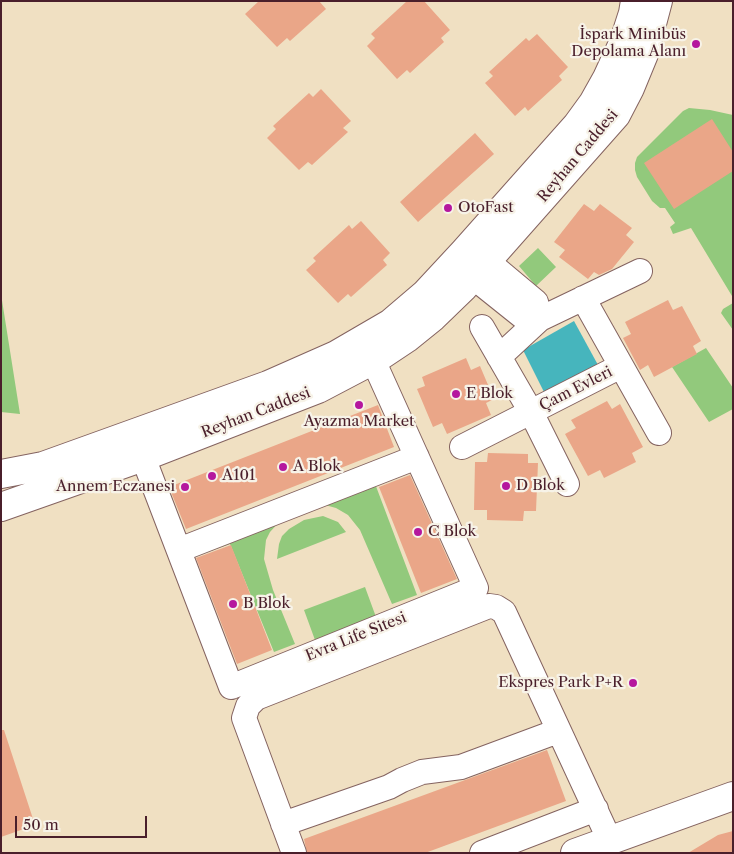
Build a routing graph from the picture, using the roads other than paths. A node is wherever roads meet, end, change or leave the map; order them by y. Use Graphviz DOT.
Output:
graph roads {
  1 [pos="635,1"];
  2 [pos="658,1"];
  3 [pos="476,265"];
  4 [pos="640,272"];
  5 [pos="583,298"];
  6 [pos="540,319"];
  7 [pos="482,327"];
  8 [pos="499,356"];
  9 [pos="373,360"];
  10 [pos="621,366"];
  11 [pos="531,412"];
  12 [pos="659,433"];
  13 [pos="462,447"];
  14 [pos="143,457"];
  15 [pos="417,457"];
  16 [pos="1,474"];
  17 [pos="567,484"];
  18 [pos="1,507"];
  19 [pos="179,550"];
  20 [pos="558,731"];
  21 [pos="733,796"];
  22 [pos="596,809"];
  23 [pos="283,824"];
  24 [pos="610,840"];
  25 [pos="294,853"];
  26 [pos="482,853"];
  27 [pos="575,853"];
  1 -- 3 [label="main road, Reyhan Caddesi"];
  2 -- 3 [label="main road, Reyhan Caddesi"];
  3 -- 6 [label="lane"];
  3 -- 9 [label="main road, Reyhan Caddesi"];
  3 -- 16 [label="main road, Reyhan Caddesi"];
  4 -- 5 [label="lane"];
  5 -- 6 [label="lane"];
  5 -- 10 [label="lane, Çam Evleri"];
  6 -- 8 [label="lane"];
  7 -- 8 [label="lane, Çam Evleri"];
  8 -- 11 [label="lane, Çam Evleri"];
  9 -- 14 [label="main road, Reyhan Caddesi"];
  9 -- 15 [label="lane, Evra Life Sitesi"];
  10 -- 11 [label="lane, Çam Evleri"];
  10 -- 12 [label="lane, Çam Evleri"];
  11 -- 13 [label="lane, Çam Evleri"];
  11 -- 17 [label="lane, Çam Evleri"];
  14 -- 18 [label="main road, Reyhan Caddesi"];
  14 -- 19 [label="lane, Evra Life Sitesi"];
  15 -- 19 [label="lane"];
  15 -- 19 [label="lane, Evra Life Sitesi"];
  20 -- 22 [label="lane"];
  20 -- 23 [label="lane"];
  20 -- 23 [label="lane"];
  21 -- 24 [label="main road"];
  22 -- 24 [label="lane"];
  22 -- 26 [label="lane"];
  23 -- 25 [label="lane"];
  24 -- 27 [label="main road"];
}
